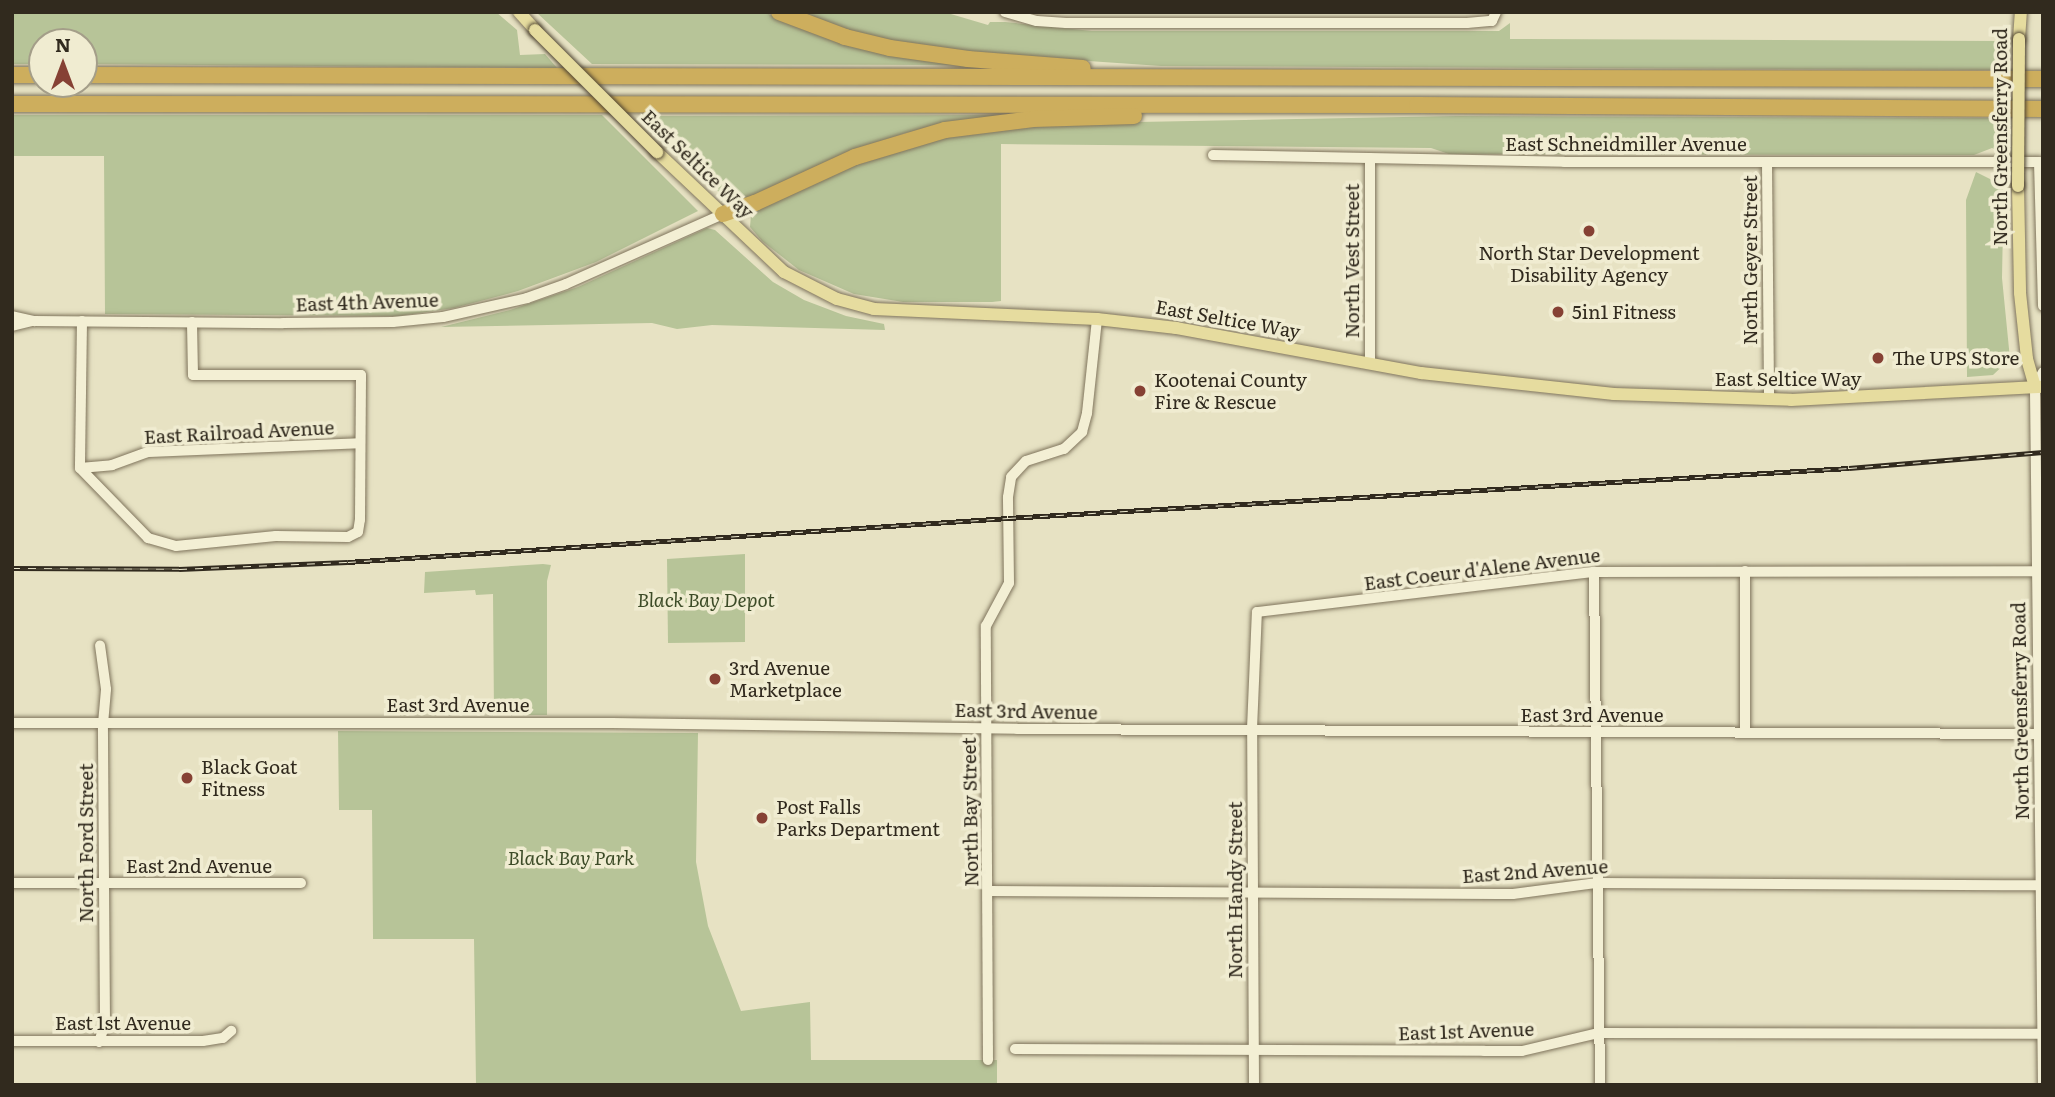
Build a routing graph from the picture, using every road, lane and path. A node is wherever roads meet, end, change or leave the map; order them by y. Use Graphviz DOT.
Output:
graph roads {
  1 [pos="519,12"];
  2 [pos="779,12"];
  3 [pos="1005,12"];
  4 [pos="2021,12"];
  5 [pos="1495,14"];
  6 [pos="98,75"];
  7 [pos="1214,78"];
  8 [pos="2043,79"];
  9 [pos="12,104"];
  10 [pos="1417,105"];
  11 [pos="2043,108"];
  12 [pos="1213,155"];
  13 [pos="1370,158"];
  14 [pos="1767,162"];
  15 [pos="2039,162"];
  16 [pos="723,214"];
  17 [pos="2043,306"];
  18 [pos="12,316"];
  19 [pos="1097,319"];
  20 [pos="34,321"];
  21 [pos="82,321"];
  22 [pos="192,322"];
  23 [pos="12,326"];
  24 [pos="1370,364"];
  25 [pos="2043,372"];
  26 [pos="2039,387"];
  27 [pos="1769,400"];
  28 [pos="360,443"];
  29 [pos="80,468"];
  30 [pos="1745,571"];
  31 [pos="2038,571"];
  32 [pos="1594,572"];
  33 [pos="100,645"];
  34 [pos="12,723"];
  35 [pos="103,724"];
  36 [pos="986,728"];
  37 [pos="1252,729"];
  38 [pos="1596,732"];
  39 [pos="1745,733"];
  40 [pos="2039,734"];
  41 [pos="12,883"];
  42 [pos="301,883"];
  43 [pos="1597,883"];
  44 [pos="103,884"];
  45 [pos="2041,885"];
  46 [pos="989,891"];
  47 [pos="1253,893"];
  48 [pos="231,1031"];
  49 [pos="1599,1033"];
  50 [pos="2043,1034"];
  51 [pos="12,1041"];
  52 [pos="99,1042"];
  53 [pos="1015,1049"];
  54 [pos="1254,1050"];
  55 [pos="988,1060"];
  56 [pos="1254,1085"];
  57 [pos="1600,1085"];
  58 [pos="2043,1085"];
  1 -- 16 [label="main road, East Seltice Way, bridge"];
  2 -- 7 [label="highway"];
  3 -- 5 [label="street"];
  4 -- 26 [label="main road, North Greensferry Road, bridge"];
  6 -- 7 [label="highway"];
  7 -- 8 [label="highway"];
  9 -- 10 [label="highway"];
  10 -- 11 [label="highway"];
  10 -- 16 [label="highway"];
  12 -- 13 [label="street, East Schneidmiller Avenue"];
  13 -- 14 [label="street, East Schneidmiller Avenue"];
  13 -- 24 [label="street, North Vest Street"];
  14 -- 15 [label="street, East Schneidmiller Avenue"];
  14 -- 27 [label="street, North Geyer Street"];
  15 -- 17 [label="street, North Greensferry Road"];
  16 -- 19 [label="main road, East Seltice Way"];
  16 -- 22 [label="street, East 4th Avenue"];
  18 -- 20 [label="street, East 4th Avenue"];
  19 -- 24 [label="main road, East Seltice Way"];
  19 -- 36 [label="street, North Bay Street"];
  20 -- 21 [label="street, East 4th Avenue"];
  20 -- 23 [label="street, East 4th Avenue"];
  21 -- 22 [label="street, East 4th Avenue"];
  21 -- 29 [label="street"];
  22 -- 28 [label="street"];
  24 -- 27 [label="main road, East Seltice Way"];
  25 -- 26 [label="street, North Greensferry Road"];
  26 -- 27 [label="main road, East Seltice Way"];
  26 -- 31 [label="street, North Greensferry Road"];
  28 -- 29 [label="street, East Railroad Avenue"];
  28 -- 29 [label="street"];
  30 -- 31 [label="street, East Coeur d'Alene Avenue"];
  30 -- 32 [label="street, East Coeur d'Alene Avenue"];
  30 -- 39 [label="street"];
  31 -- 40 [label="street, North Greensferry Road"];
  32 -- 37 [label="street, East Coeur d'Alene Avenue"];
  32 -- 38 [label="street"];
  33 -- 35 [label="street, North Ford Street"];
  34 -- 35 [label="street, East 3rd Avenue"];
  35 -- 36 [label="street, East 3rd Avenue"];
  35 -- 44 [label="street, North Ford Street"];
  36 -- 37 [label="street, East 3rd Avenue"];
  36 -- 46 [label="street, North Bay Street"];
  37 -- 38 [label="street, East 3rd Avenue"];
  37 -- 47 [label="street, North Handy Street"];
  38 -- 39 [label="street, East 3rd Avenue"];
  38 -- 43 [label="street"];
  39 -- 40 [label="street, East 3rd Avenue"];
  40 -- 45 [label="street, North Greensferry Road"];
  41 -- 44 [label="street, East 2nd Avenue"];
  42 -- 44 [label="street, East 2nd Avenue"];
  43 -- 45 [label="street, East 2nd Avenue"];
  43 -- 47 [label="street, East 2nd Avenue"];
  43 -- 49 [label="street"];
  44 -- 52 [label="street, North Ford Street"];
  45 -- 50 [label="street, North Greensferry Road"];
  46 -- 47 [label="street, East 2nd Avenue"];
  46 -- 55 [label="street, North Bay Street"];
  47 -- 54 [label="street, North Handy Street"];
  48 -- 52 [label="street, East 1st Avenue"];
  49 -- 50 [label="street, East 1st Avenue"];
  49 -- 54 [label="street, East 1st Avenue"];
  49 -- 57 [label="street"];
  50 -- 58 [label="street, North Greensferry Road"];
  51 -- 52 [label="street, East 1st Avenue"];
  53 -- 54 [label="street, East 1st Avenue"];
  54 -- 56 [label="street, North Handy Street"];
}
